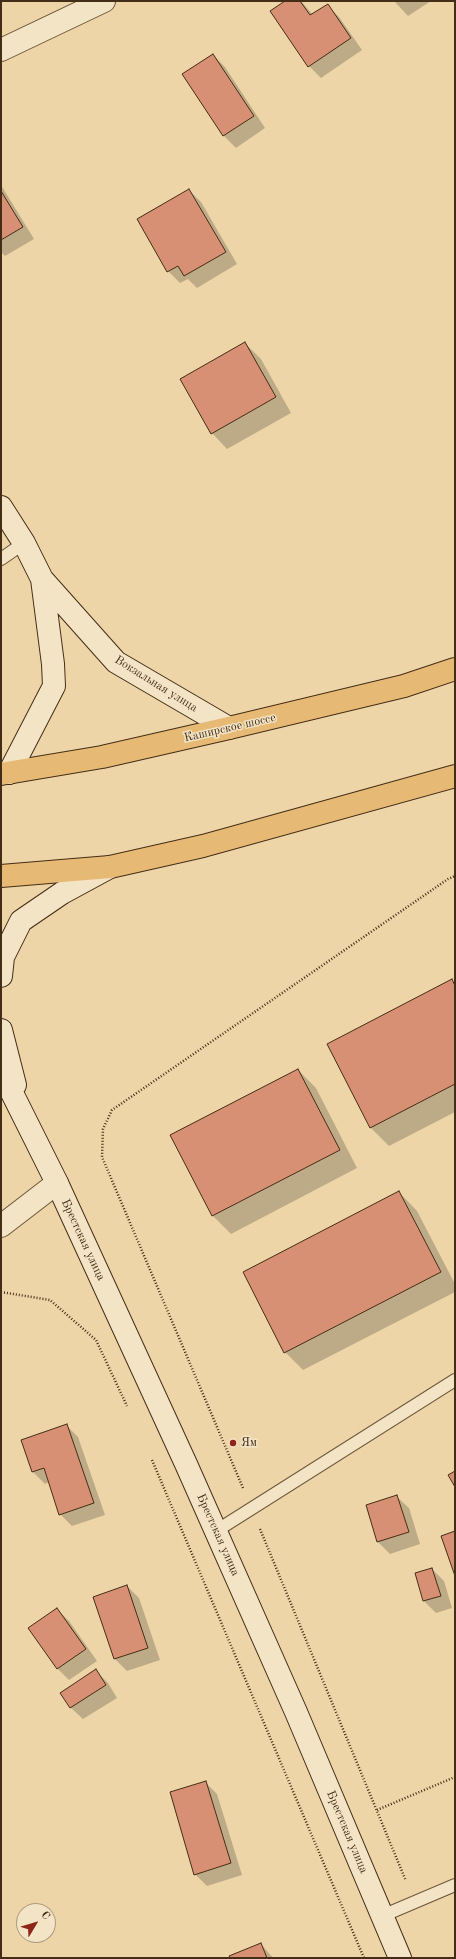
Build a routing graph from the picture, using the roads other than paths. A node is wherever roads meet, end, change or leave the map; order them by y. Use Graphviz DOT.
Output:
graph roads {
  1 [pos="104,1"];
  2 [pos="1,50"];
  3 [pos="1,507"];
  4 [pos="24,543"];
  5 [pos="1,559"];
  6 [pos="42,579"];
  7 [pos="455,669"];
  8 [pos="229,728"];
  9 [pos="5,773"];
  10 [pos="455,776"];
  11 [pos="110,867"];
  12 [pos="1,876"];
  13 [pos="1,976"];
  14 [pos="1,1030"];
  15 [pos="1,1071"];
  16 [pos="24,1117"];
  17 [pos="57,1183"];
  18 [pos="1,1226"];
  19 [pos="455,1380"];
  20 [pos="216,1531"];
  21 [pos="455,1885"];
  22 [pos="382,1916"];
  23 [pos="400,1958"];
  1 -- 2 [label="main road"];
  3 -- 4 [label="main road, Вокзальная улица"];
  4 -- 5 [label="lane"];
  4 -- 6 [label="main road, Вокзальная улица"];
  6 -- 8 [label="main road, Вокзальная улица"];
  6 -- 9 [label="main road, Вокзальная улица"];
  7 -- 8 [label="main road, Каширское шоссе"];
  8 -- 9 [label="main road, Каширское шоссе"];
  10 -- 11 [label="main road"];
  11 -- 12 [label="main road"];
  11 -- 13 [label="main road"];
  14 -- 16 [label="main road, Брестская улица"];
  15 -- 16 [label="main road, Брестская улица"];
  16 -- 17 [label="main road, Брестская улица"];
  17 -- 18 [label="main road"];
  17 -- 20 [label="main road, Брестская улица"];
  19 -- 20 [label="lane"];
  20 -- 22 [label="main road, Брестская улица"];
  21 -- 22 [label="lane"];
  22 -- 23 [label="main road, Брестская улица"];
}
